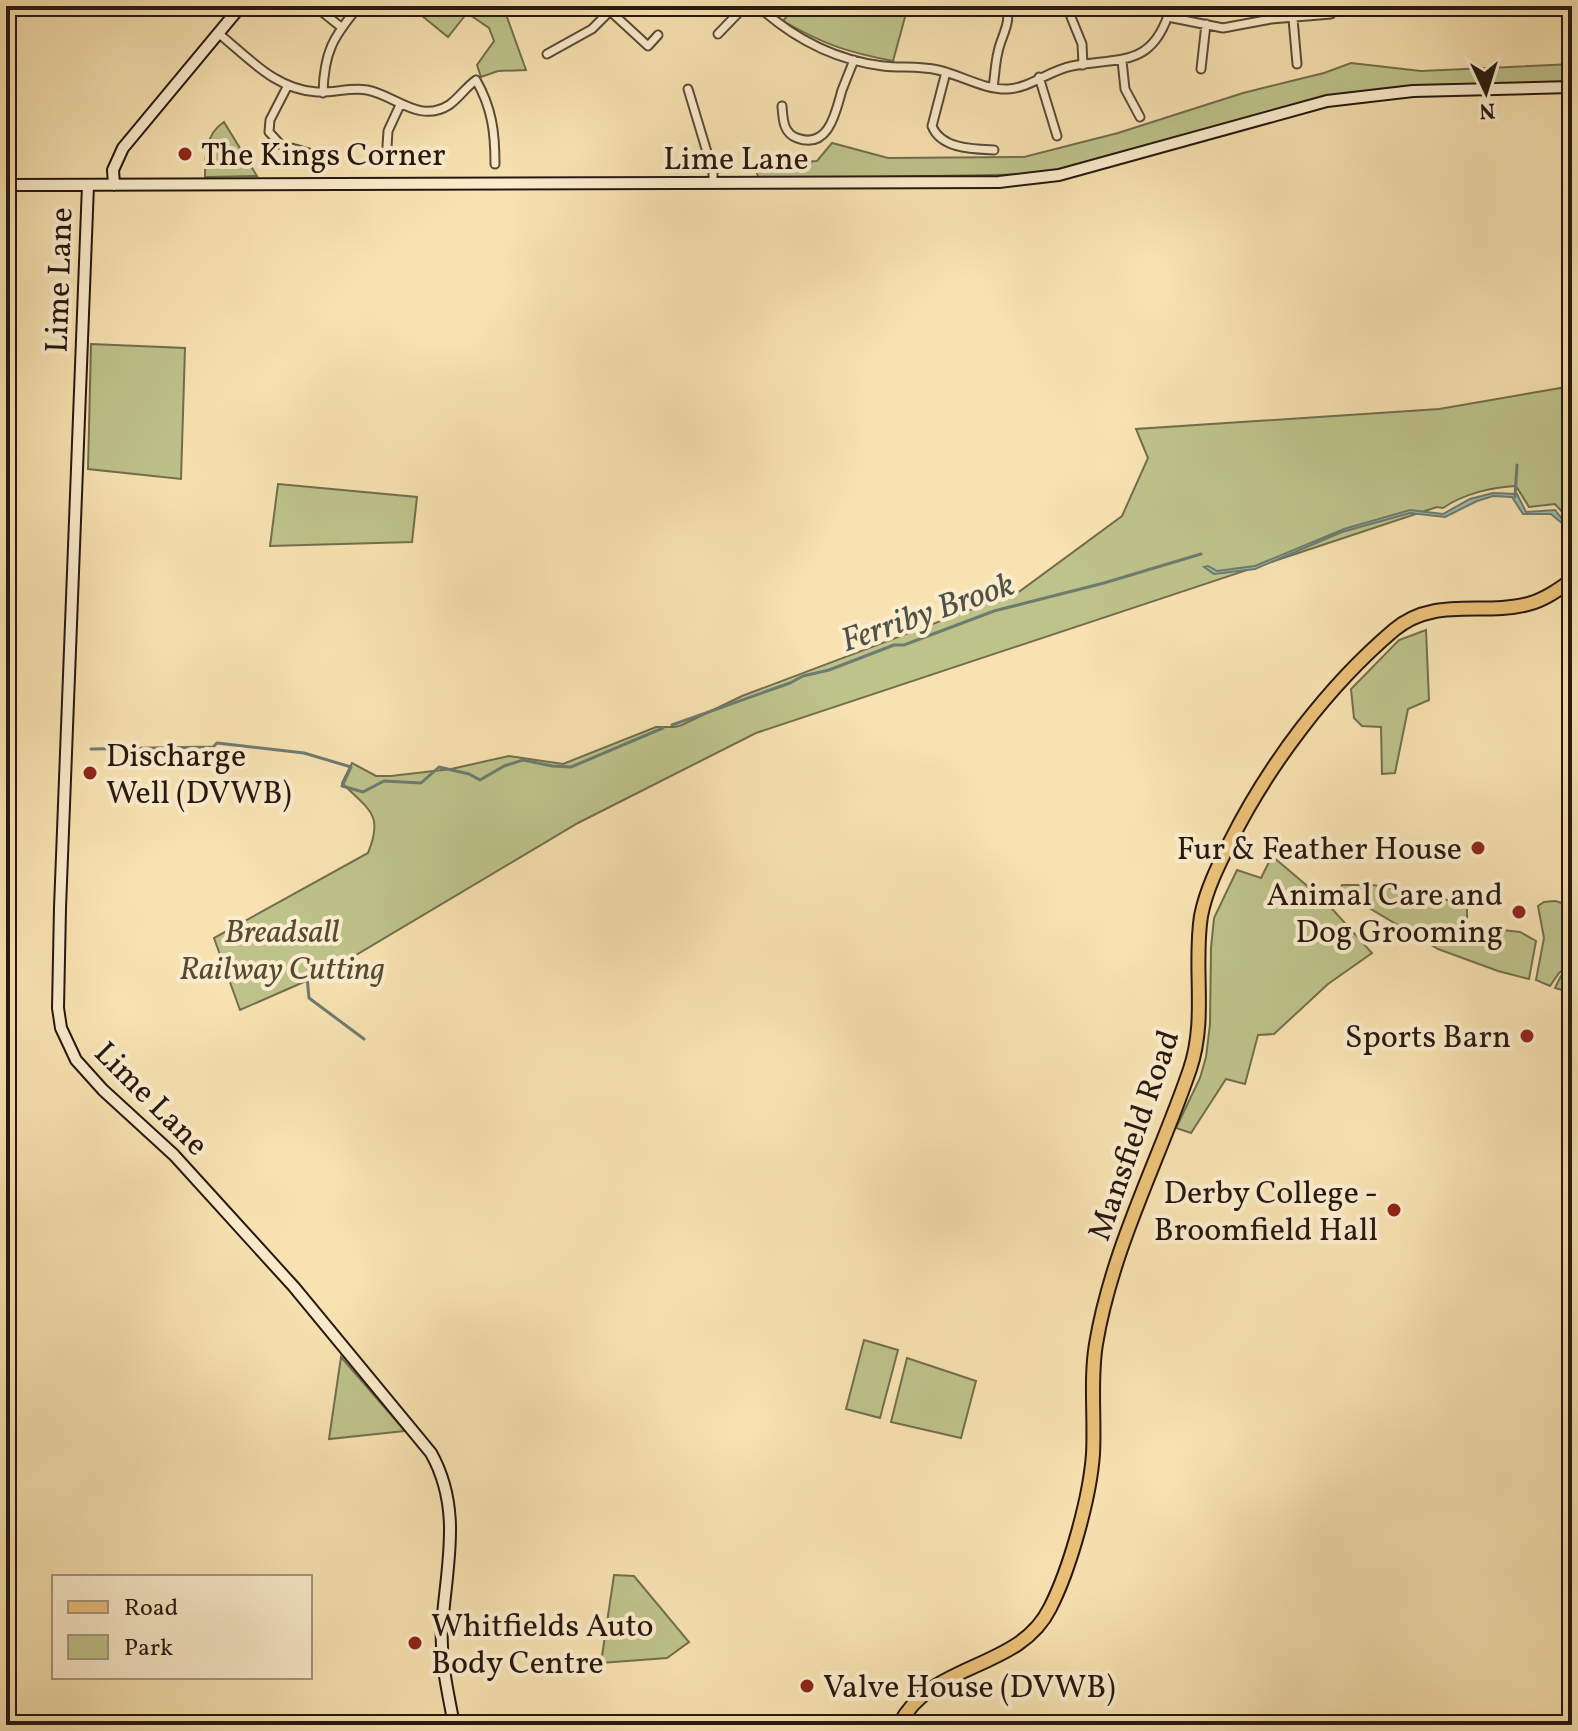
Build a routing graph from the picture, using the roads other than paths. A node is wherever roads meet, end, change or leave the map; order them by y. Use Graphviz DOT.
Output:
graph roads {
  1 [pos="241,6"];
  2 [pos="309,6"];
  3 [pos="359,6"];
  4 [pos="745,6"];
  5 [pos="758,6"];
  6 [pos="1006,6"];
  7 [pos="1072,6"];
  8 [pos="1171,6"];
  9 [pos="1265,6"];
  10 [pos="1336,6"];
  11 [pos="612,9"];
  12 [pos="1168,17"];
  13 [pos="1293,19"];
  14 [pos="1267,20"];
  15 [pos="1206,24"];
  16 [pos="341,27"];
  17 [pos="218,33"];
  18 [pos="718,34"];
  19 [pos="658,35"];
  20 [pos="547,54"];
  21 [pos="854,60"];
  22 [pos="1122,61"];
  23 [pos="1297,64"];
  24 [pos="1083,65"];
  25 [pos="1201,69"];
  26 [pos="946,72"];
  27 [pos="1039,77"];
  28 [pos="287,87"];
  29 [pos="993,87"];
  30 [pos="1572,87"];
  31 [pos="688,89"];
  32 [pos="323,93"];
  33 [pos="400,105"];
  34 [pos="782,106"];
  35 [pos="1140,117"];
  36 [pos="932,126"];
  37 [pos="922,131"];
  38 [pos="1057,136"];
  39 [pos="495,145"];
  40 [pos="505,145"];
  41 [pos="387,146"];
  42 [pos="399,147"];
  43 [pos="994,150"];
  44 [pos="296,151"];
  45 [pos="309,153"];
  46 [pos="386,162"];
  47 [pos="293,163"];
  48 [pos="495,164"];
  49 [pos="713,184"];
  50 [pos="6,185"];
  51 [pos="88,185"];
  52 [pos="114,185"];
  53 [pos="1572,580"];
  54 [pos="454,1725"];
  55 [pos="899,1725"];
  1 -- 17 [label="street"];
  2 -- 16 [label="street"];
  3 -- 16 [label="street"];
  4 -- 18 [label="street"];
  5 -- 21 [label="street"];
  6 -- 29 [label="street"];
  7 -- 24 [label="street"];
  8 -- 12 [label="street"];
  9 -- 14 [label="street"];
  10 -- 13 [label="street"];
  11 -- 19 [label="street"];
  11 -- 20 [label="street"];
  12 -- 15 [label="street"];
  12 -- 22 [label="street"];
  13 -- 14 [label="street"];
  13 -- 23 [label="street"];
  14 -- 15 [label="street"];
  15 -- 25 [label="street"];
  16 -- 32 [label="street"];
  17 -- 28 [label="street"];
  17 -- 52 [label="street"];
  21 -- 26 [label="street"];
  21 -- 34 [label="street"];
  22 -- 24 [label="street"];
  22 -- 35 [label="street"];
  24 -- 27 [label="street"];
  26 -- 29 [label="street"];
  26 -- 36 [label="street"];
  27 -- 29 [label="street"];
  27 -- 38 [label="street"];
  28 -- 32 [label="street"];
  28 -- 44 [label="street"];
  30 -- 49 [label="street, Lime Lane"];
  31 -- 49 [label="street"];
  32 -- 33 [label="street"];
  33 -- 39 [label="street"];
  33 -- 41 [label="street"];
  36 -- 37 [label="street"];
  36 -- 43 [label="street"];
  39 -- 40 [label="street"];
  39 -- 48 [label="street"];
  41 -- 42 [label="street"];
  41 -- 46 [label="street"];
  44 -- 45 [label="street"];
  44 -- 47 [label="street"];
  49 -- 52 [label="street, Lime Lane"];
  50 -- 51 [label="street"];
  51 -- 52 [label="street, Lime Lane"];
  51 -- 54 [label="street, Lime Lane"];
  53 -- 55 [label="main road, Mansfield Road"];
}
